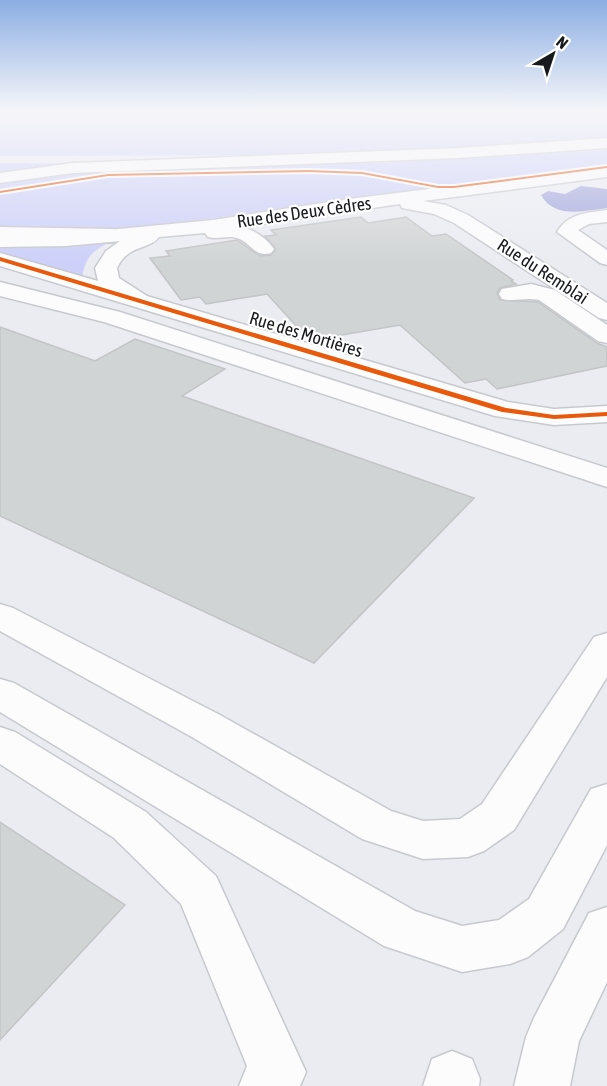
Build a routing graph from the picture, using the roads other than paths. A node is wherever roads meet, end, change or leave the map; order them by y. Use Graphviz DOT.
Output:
graph roads {
  1 [pos="185,163"];
  2 [pos="607,172"];
  3 [pos="0,180"];
  4 [pos="539,181"];
  5 [pos="348,205"];
  6 [pos="607,216"];
  7 [pos="213,226"];
  8 [pos="479,230"];
  9 [pos="0,233"];
  10 [pos="112,235"];
  11 [pos="0,241"];
  12 [pos="264,249"];
  13 [pos="0,259"];
  14 [pos="579,259"];
  15 [pos="0,268"];
  16 [pos="106,268"];
  17 [pos="607,275"];
  18 [pos="0,289"];
  19 [pos="510,294"];
  20 [pos="148,303"];
  21 [pos="607,313"];
  22 [pos="213,323"];
  23 [pos="607,336"];
  24 [pos="607,414"];
  25 [pos="607,478"];
  26 [pos="0,616"];
  27 [pos="607,646"];
  28 [pos="0,693"];
  29 [pos="0,743"];
  30 [pos="607,802"];
  31 [pos="607,929"];
  32 [pos="267,1086"];
  33 [pos="542,1086"];
  1 -- 3 [label="street"];
  2 -- 4 [label="street, Rue des Deux Cèdres"];
  4 -- 5 [label="street, Rue des Deux Cèdres"];
  4 -- 8 [label="street, Rue du Remblai"];
  5 -- 7 [label="street, Rue des Deux Cèdres"];
  5 -- 8 [label="street, Rue du Remblai"];
  6 -- 14 [label="street"];
  7 -- 10 [label="street, Rue des Deux Cèdres"];
  7 -- 16 [label="street"];
  8 -- 14 [label="street, Rue du Remblai"];
  9 -- 10 [label="street"];
  10 -- 11 [label="street, Rue des Deux Cèdres"];
  12 -- 16 [label="street"];
  13 -- 20 [label="street, Rue des Mortières"];
  14 -- 17 [label="street"];
  14 -- 21 [label="street, Rue du Remblai"];
  15 -- 22 [label="street, Rue des Mortières"];
  16 -- 20 [label="street"];
  18 -- 25 [label="street"];
  19 -- 23 [label="street"];
  20 -- 22 [label="street, Rue des Mortières"];
  22 -- 24 [label="street, Rue des Mortières"];
  26 -- 27 [label="street"];
  28 -- 30 [label="street"];
  29 -- 32 [label="street"];
  31 -- 33 [label="street"];
}
